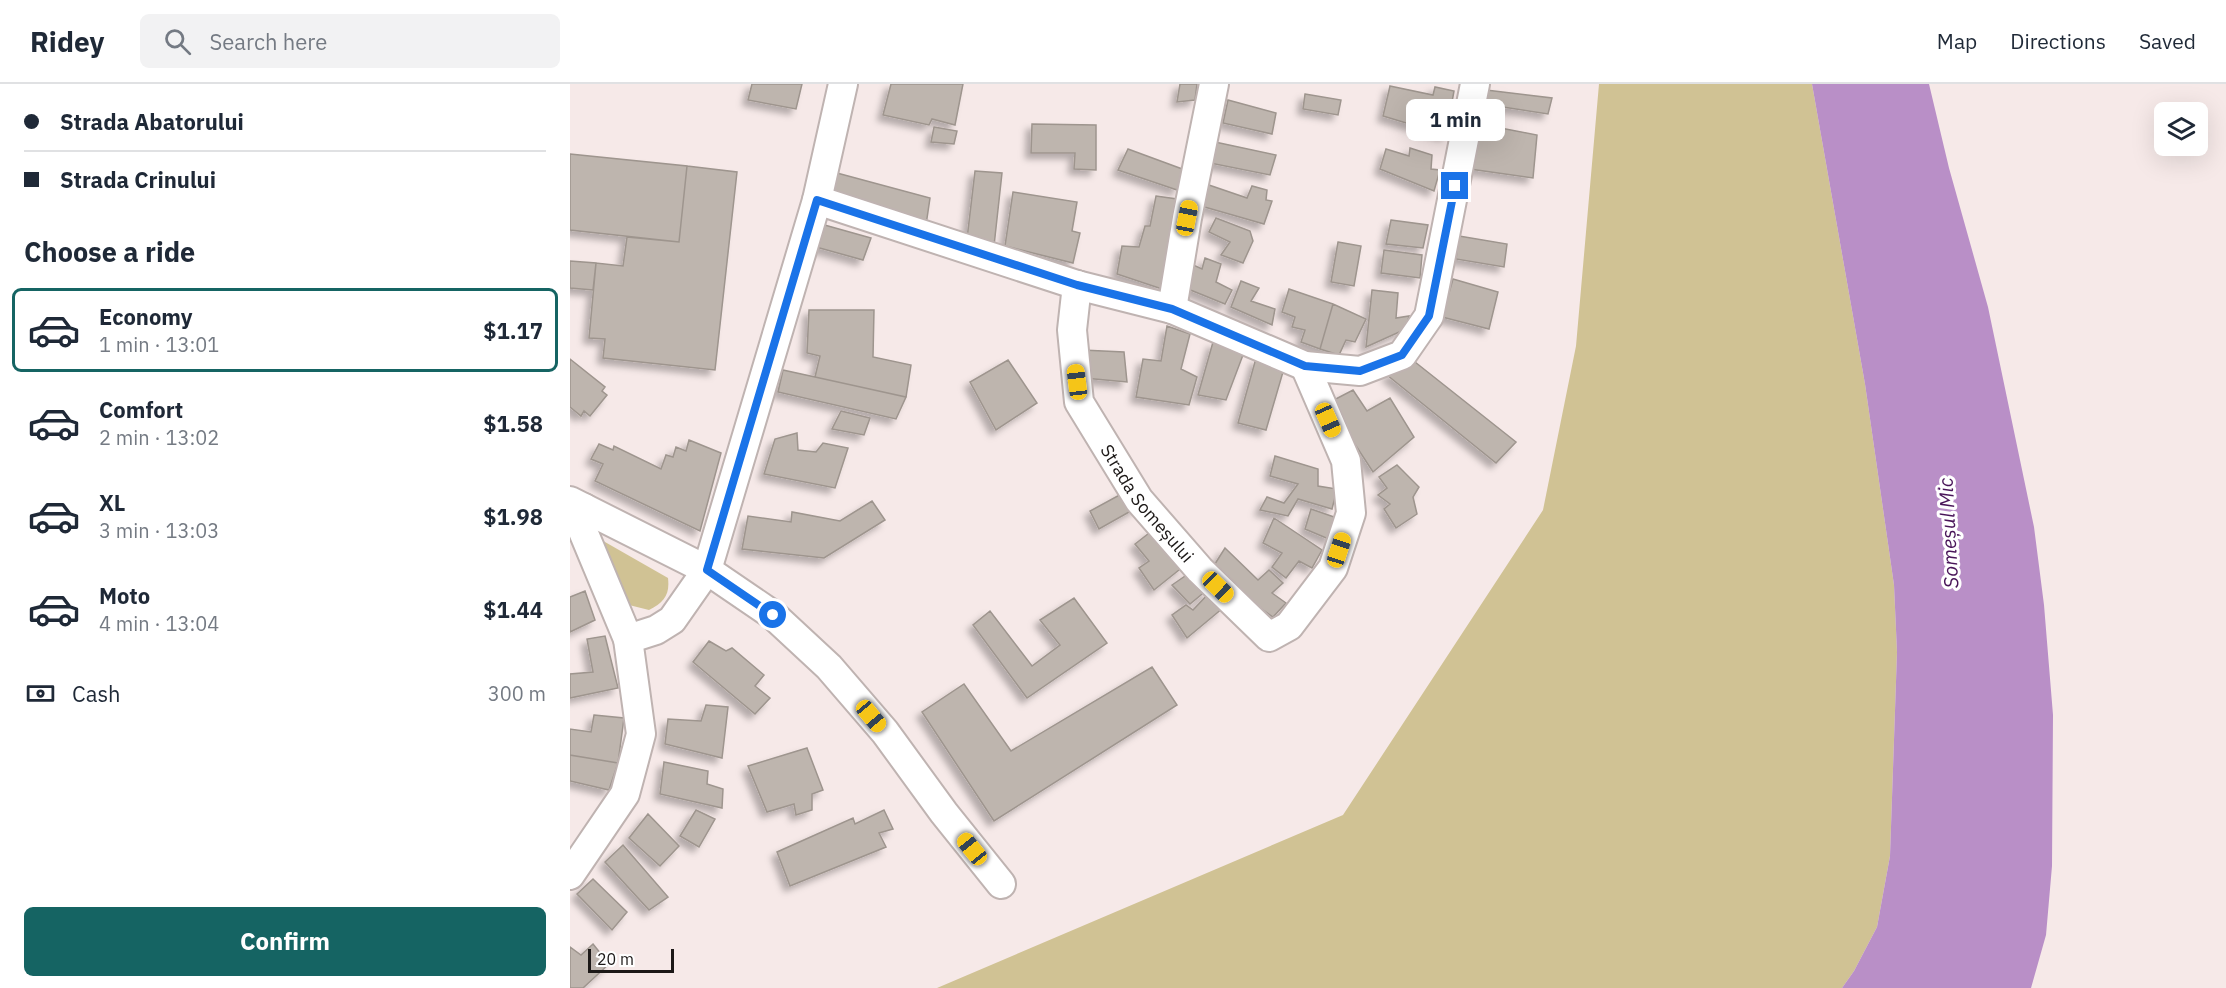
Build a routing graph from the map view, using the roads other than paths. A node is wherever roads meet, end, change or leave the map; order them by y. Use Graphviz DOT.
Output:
graph roads {
  1 [pos="843,84"];
  2 [pos="1214,84"];
  3 [pos="1475,84"];
  4 [pos="817,200"];
  5 [pos="1077,285"];
  6 [pos="1172,309"];
  7 [pos="1305,366"];
  8 [pos="577,505"];
  9 [pos="707,570"];
  10 [pos="627,639"];
  11 [pos="570,875"];
  12 [pos="1000,884"];
  1 -- 4 [label="street"];
  2 -- 6 [label="street"];
  3 -- 7 [label="street"];
  4 -- 5 [label="street"];
  4 -- 9 [label="street"];
  5 -- 6 [label="street"];
  5 -- 7 [label="street, Strada Someșului"];
  6 -- 7 [label="street"];
  8 -- 9 [label="street"];
  8 -- 10 [label="street"];
  9 -- 10 [label="street"];
  9 -- 12 [label="street"];
  10 -- 11 [label="street"];
}
